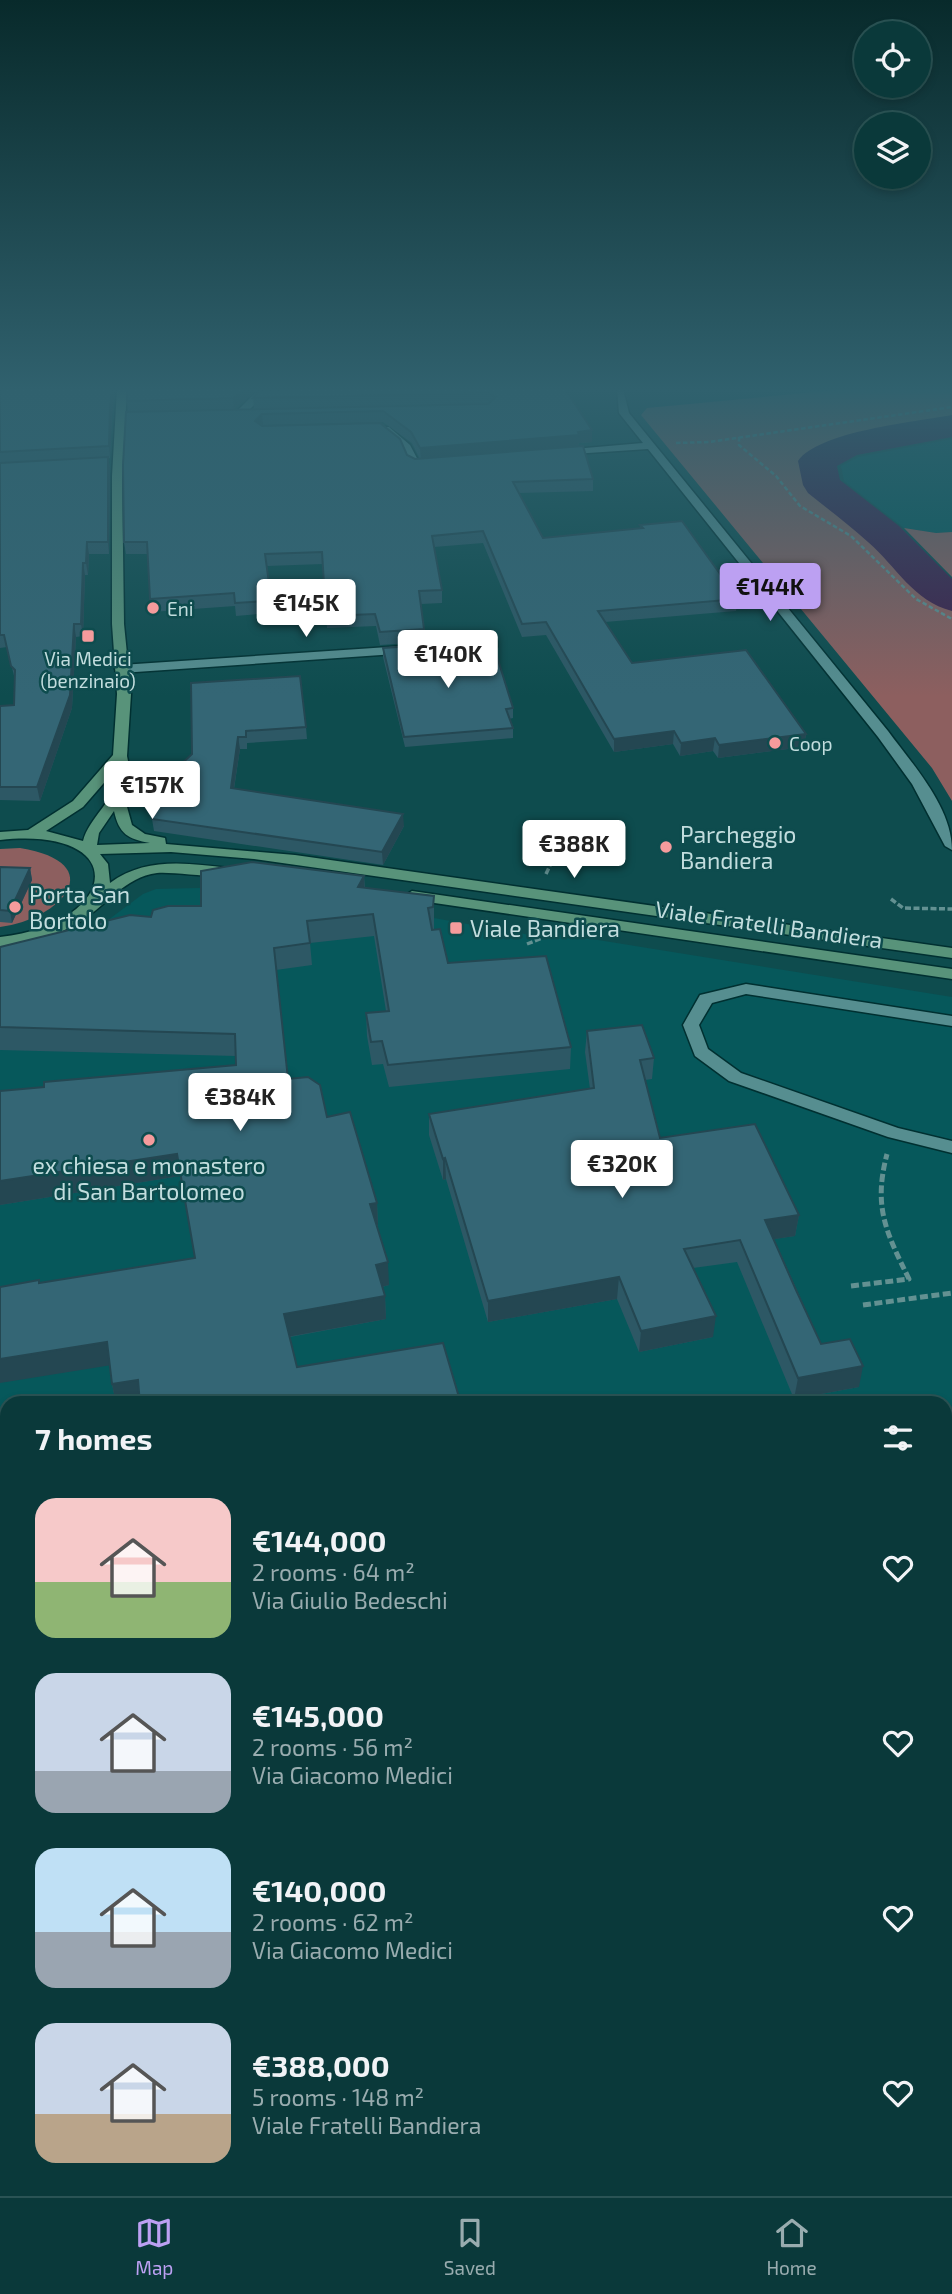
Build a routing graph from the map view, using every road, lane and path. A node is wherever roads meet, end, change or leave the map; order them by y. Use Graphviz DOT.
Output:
graph roads {
  1 [pos="118,491"];
  2 [pos="686,491"];
  3 [pos="788,491"];
  4 [pos="952,619"];
  5 [pos="494,644"];
  6 [pos="121,668"];
  7 [pos="120,756"];
  8 [pos="117,796"];
  9 [pos="4,834"];
  10 [pos="32,834"];
  11 [pos="952,846"];
  12 [pos="184,848"];
  13 [pos="88,850"];
  14 [pos="243,874"];
  15 [pos="394,893"];
  16 [pos="891,899"];
  17 [pos="91,906"];
  18 [pos="952,909"];
  19 [pos="30,937"];
  20 [pos="0,942"];
  21 [pos="0,949"];
  22 [pos="952,953"];
  23 [pos="952,974"];
  24 [pos="952,1021"];
  25 [pos="894,1133"];
  26 [pos="952,1147"];
  27 [pos="851,1286"];
  28 [pos="952,1293"];
  29 [pos="863,1305"];
  1 -- 6 [label="main road"];
  2 -- 11 [label="street"];
  3 -- 4 [label="path"];
  5 -- 6 [label="street"];
  6 -- 7 [label="main road"];
  7 -- 8 [label="main road"];
  7 -- 10 [label="main road"];
  8 -- 12 [label="main road"];
  8 -- 13 [label="main road"];
  9 -- 10 [label="main road"];
  10 -- 13 [label="main road"];
  12 -- 13 [label="main road, Viale Fratelli Bandiera"];
  12 -- 22 [label="main road, Viale Fratelli Bandiera"];
  13 -- 17 [label="main road"];
  14 -- 17 [label="main road"];
  15 -- 23 [label="main road, Viale Fratelli Bandiera"];
  16 -- 18 [label="path"];
  17 -- 19 [label="main road"];
  19 -- 20 [label="main road"];
  19 -- 21 [label="street"];
  24 -- 25 [label="street"];
  25 -- 26 [label="street"];
  25 -- 27 [label="path"];
  28 -- 29 [label="path"];
}
